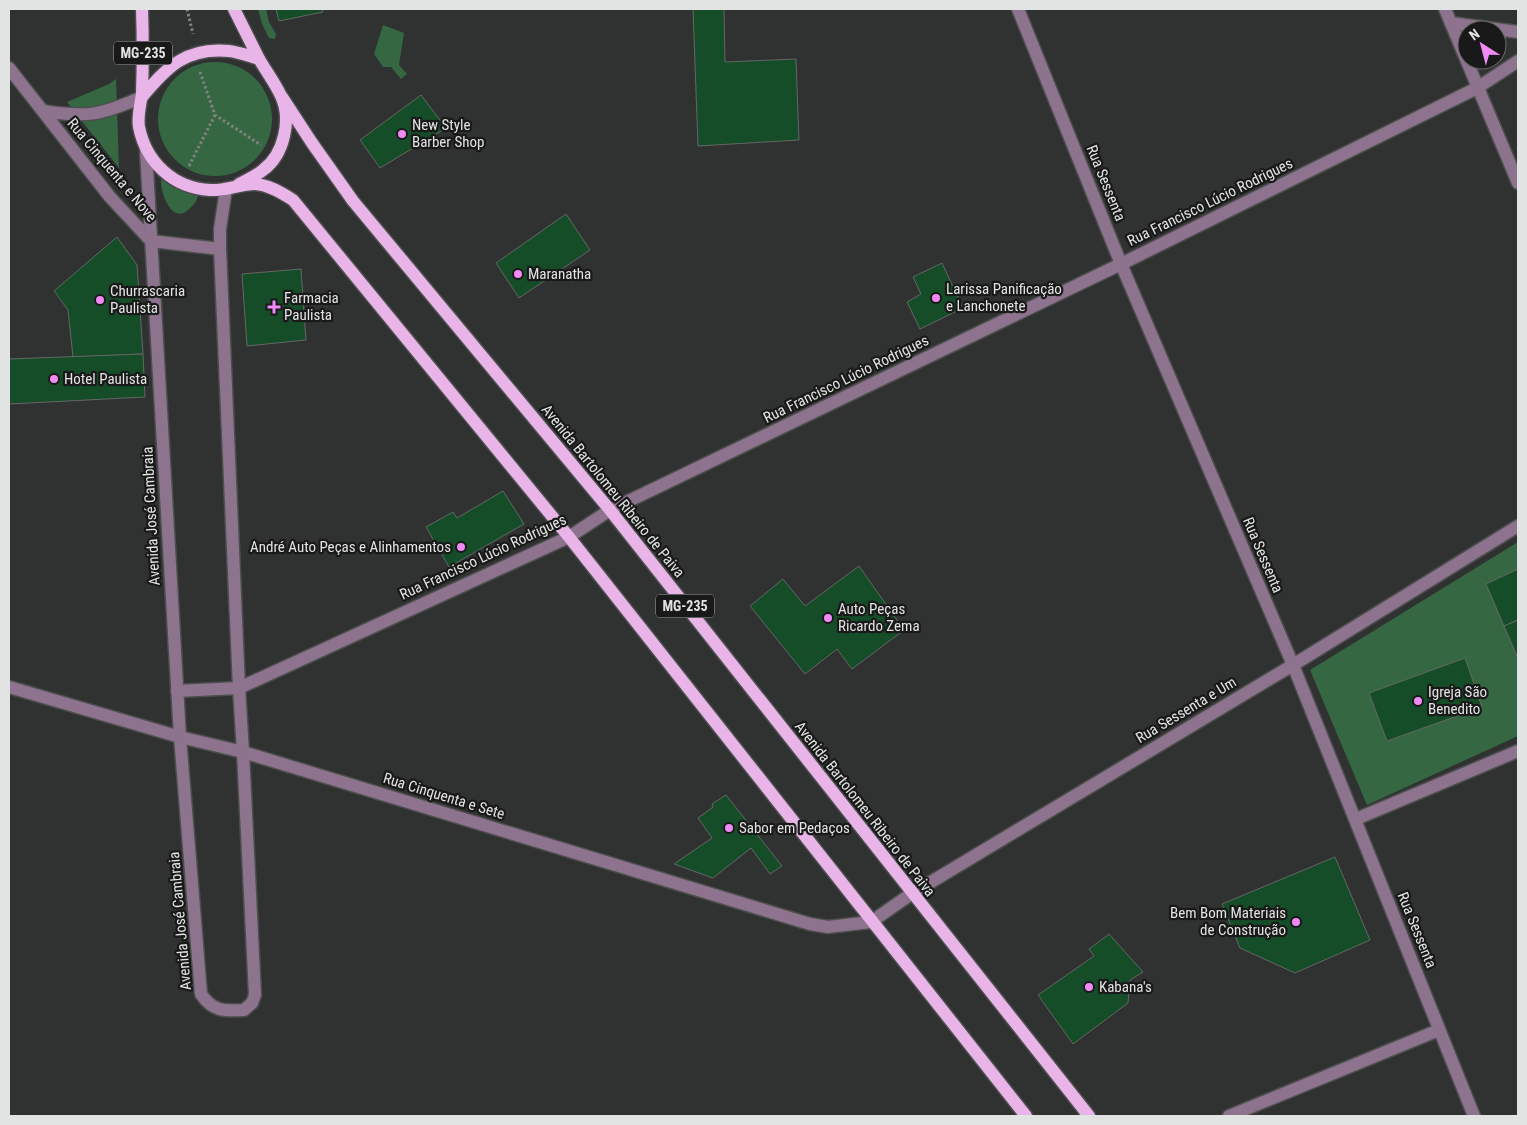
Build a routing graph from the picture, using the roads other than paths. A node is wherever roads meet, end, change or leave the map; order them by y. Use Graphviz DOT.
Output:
graph roads {
  1 [pos="142,9"];
  2 [pos="234,9"];
  3 [pos="1018,9"];
  4 [pos="1445,9"];
  5 [pos="1451,23"];
  6 [pos="1518,32"];
  7 [pos="259,59"];
  8 [pos="1518,61"];
  9 [pos="9,68"];
  10 [pos="1477,88"];
  11 [pos="142,97"];
  12 [pos="282,97"];
  13 [pos="43,111"];
  14 [pos="146,151"];
  15 [pos="1518,183"];
  16 [pos="230,189"];
  17 [pos="151,242"];
  18 [pos="220,249"];
  19 [pos="1121,264"];
  20 [pos="610,510"];
  21 [pos="1518,526"];
  22 [pos="569,537"];
  23 [pos="1293,665"];
  24 [pos="9,687"];
  25 [pos="239,688"];
  26 [pos="177,690"];
  27 [pos="180,737"];
  28 [pos="1518,751"];
  29 [pos="244,752"];
  30 [pos="1356,820"];
  31 [pos="911,894"];
  32 [pos="871,922"];
  33 [pos="1439,1030"];
  34 [pos="1026,1116"];
  35 [pos="1088,1116"];
  36 [pos="1229,1116"];
  37 [pos="1474,1116"];
  1 -- 11 [label="main road, MG-235"];
  2 -- 7 [label="main road"];
  3 -- 19 [label="street, Rua Sessenta"];
  4 -- 5 [label="street"];
  5 -- 6 [label="street"];
  5 -- 10 [label="street"];
  7 -- 11 [label="main road"];
  7 -- 12 [label="main road"];
  8 -- 10 [label="street, Rua Francisco Lúcio Rodrigues"];
  9 -- 13 [label="street, Rua Cinquenta e Nove"];
  10 -- 15 [label="street"];
  10 -- 19 [label="street, Rua Francisco Lúcio Rodrigues"];
  11 -- 13 [label="street, Rua Cinquenta e Nove"];
  11 -- 14 [label="main road"];
  12 -- 16 [label="main road"];
  12 -- 20 [label="main road, Avenida Bartolomeu Ribeiro de Paiva / MG-235"];
  13 -- 17 [label="street, Rua Cinquenta e Nove"];
  14 -- 16 [label="main road"];
  14 -- 17 [label="street, Avenida José Cambraia"];
  16 -- 18 [label="street, Avenida José Cambraia"];
  16 -- 22 [label="main road, MG-235"];
  17 -- 18 [label="street, Rua Cinquenta e Nove"];
  17 -- 26 [label="street, Avenida José Cambraia"];
  18 -- 25 [label="street, Avenida José Cambraia"];
  19 -- 20 [label="street, Rua Francisco Lúcio Rodrigues"];
  19 -- 23 [label="street, Rua Sessenta"];
  20 -- 22 [label="street, Rua Francisco Lúcio Rodrigues"];
  20 -- 31 [label="main road, Avenida Bartolomeu Ribeiro de Paiva / MG-235"];
  21 -- 23 [label="street, Rua Sessenta e Um"];
  22 -- 25 [label="street, Rua Francisco Lúcio Rodrigues"];
  22 -- 32 [label="main road, MG-235"];
  23 -- 30 [label="street, Rua Sessenta"];
  23 -- 31 [label="street, Rua Sessenta e Um"];
  24 -- 27 [label="street, Rua Cinquenta e Sete"];
  25 -- 26 [label="street, Rua Francisco Lúcio Rodrigues"];
  25 -- 29 [label="street, Avenida José Cambraia"];
  26 -- 27 [label="street, Avenida José Cambraia"];
  27 -- 29 [label="street, Rua Cinquenta e Sete"];
  27 -- 29 [label="street, Avenida José Cambraia"];
  28 -- 30 [label="street"];
  29 -- 32 [label="street, Rua Cinquenta e Sete"];
  30 -- 33 [label="street, Rua Sessenta"];
  31 -- 32 [label="street, Rua Sessenta e Um"];
  31 -- 35 [label="main road, Avenida Bartolomeu Ribeiro de Paiva / MG-235"];
  32 -- 34 [label="main road, MG-235"];
  33 -- 36 [label="street"];
  33 -- 37 [label="street, Rua Sessenta"];
}
